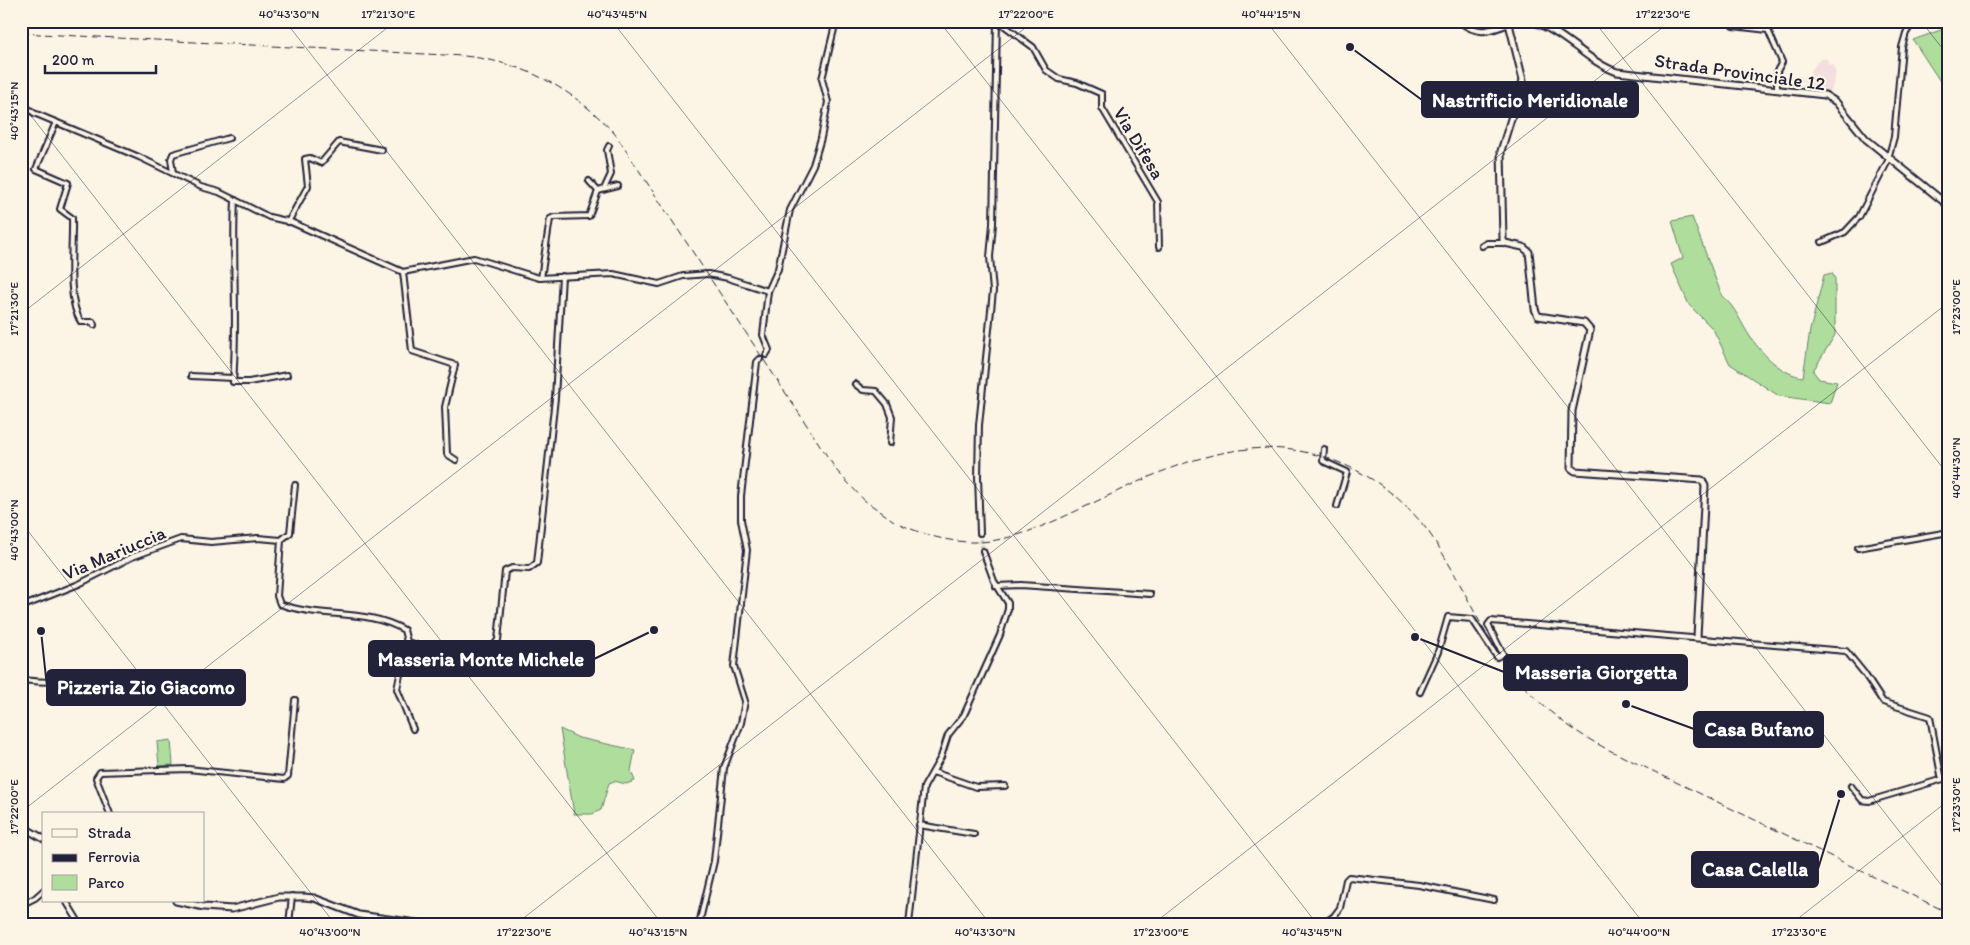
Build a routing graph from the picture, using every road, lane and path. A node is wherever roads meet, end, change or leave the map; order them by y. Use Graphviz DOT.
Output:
graph roads {
  1 [pos="836,21"];
  2 [pos="997,21"];
  3 [pos="1459,21"];
  4 [pos="1517,21"];
  5 [pos="1530,21"];
  6 [pos="1914,21"];
  7 [pos="1508,24"];
  8 [pos="1733,26"];
  9 [pos="1777,89"];
  10 [pos="21,103"];
  11 [pos="56,122"];
  12 [pos="229,138"];
  13 [pos="609,146"];
  14 [pos="382,150"];
  15 [pos="1889,156"];
  16 [pos="173,173"];
  17 [pos="589,181"];
  18 [pos="618,186"];
  19 [pos="604,189"];
  20 [pos="598,191"];
  21 [pos="235,200"];
  22 [pos="1949,206"];
  23 [pos="288,222"];
  24 [pos="1822,242"];
  25 [pos="1504,243"];
  26 [pos="1482,246"];
  27 [pos="1159,247"];
  28 [pos="403,272"];
  29 [pos="562,276"];
  30 [pos="541,278"];
  31 [pos="768,291"];
  32 [pos="94,325"];
  33 [pos="766,355"];
  34 [pos="760,359"];
  35 [pos="286,375"];
  36 [pos="191,376"];
  37 [pos="233,378"];
  38 [pos="855,384"];
  39 [pos="890,443"];
  40 [pos="1324,449"];
  41 [pos="456,460"];
  42 [pos="295,485"];
  43 [pos="1337,506"];
  44 [pos="1949,532"];
  45 [pos="980,533"];
  46 [pos="281,540"];
  47 [pos="1858,548"];
  48 [pos="983,551"];
  49 [pos="996,586"];
  50 [pos="1150,594"];
  51 [pos="21,607"];
  52 [pos="1697,637"];
  53 [pos="407,642"];
  54 [pos="114,672"];
  55 [pos="21,680"];
  56 [pos="1420,692"];
  57 [pos="295,700"];
  58 [pos="413,729"];
  59 [pos="933,772"];
  60 [pos="1943,780"];
  61 [pos="1949,781"];
  62 [pos="1005,786"];
  63 [pos="1851,786"];
  64 [pos="109,812"];
  65 [pos="919,825"];
  66 [pos="21,826"];
  67 [pos="974,834"];
  68 [pos="42,838"];
  69 [pos="42,892"];
  70 [pos="292,896"];
  71 [pos="1494,900"];
  72 [pos="67,902"];
  73 [pos="181,902"];
  74 [pos="21,905"];
  75 [pos="80,924"];
  76 [pos="290,924"];
  77 [pos="424,924"];
  78 [pos="699,924"];
  79 [pos="909,924"];
  80 [pos="1323,924"];
  1 -- 31 [label="street"];
  2 -- 27 [label="street, Via Difesa"];
  2 -- 45 [label="street"];
  3 -- 7 [label="street"];
  4 -- 7 [label="street"];
  5 -- 9 [label="street, Strada Provinciale 12"];
  6 -- 15 [label="street"];
  7 -- 25 [label="street"];
  8 -- 9 [label="street"];
  9 -- 15 [label="street, Strada Provinciale 12"];
  10 -- 11 [label="street"];
  11 -- 16 [label="street"];
  11 -- 32 [label="street"];
  12 -- 16 [label="street"];
  13 -- 19 [label="street"];
  14 -- 23 [label="street"];
  15 -- 22 [label="street, Strada Provinciale 12"];
  15 -- 24 [label="street"];
  16 -- 21 [label="street"];
  17 -- 20 [label="street"];
  18 -- 19 [label="street"];
  19 -- 20 [label="street"];
  20 -- 30 [label="street"];
  21 -- 23 [label="street"];
  21 -- 37 [label="street"];
  23 -- 28 [label="street"];
  25 -- 26 [label="street"];
  25 -- 52 [label="street"];
  28 -- 30 [label="street"];
  28 -- 41 [label="street"];
  29 -- 30 [label="street"];
  29 -- 31 [label="street"];
  29 -- 53 [label="street"];
  31 -- 33 [label="street"];
  34 -- 78 [label="street"];
  35 -- 37 [label="street"];
  36 -- 37 [label="street"];
  38 -- 39 [label="street"];
  40 -- 43 [label="street"];
  42 -- 46 [label="street"];
  44 -- 47 [label="street"];
  46 -- 51 [label="street, Via Mariuccia"];
  46 -- 53 [label="street"];
  48 -- 49 [label="street"];
  49 -- 50 [label="street"];
  49 -- 59 [label="street"];
  52 -- 56 [label="street"];
  52 -- 60 [label="street"];
  53 -- 58 [label="street"];
  54 -- 55 [label="street"];
  57 -- 64 [label="street"];
  59 -- 62 [label="street"];
  59 -- 65 [label="street"];
  60 -- 61 [label="street"];
  60 -- 63 [label="street"];
  65 -- 67 [label="street"];
  65 -- 79 [label="street"];
  66 -- 68 [label="street"];
  69 -- 74 [label="street"];
  70 -- 73 [label="street"];
  70 -- 76 [label="street"];
  70 -- 77 [label="street"];
  71 -- 80 [label="street"];
  72 -- 75 [label="street"];
}
